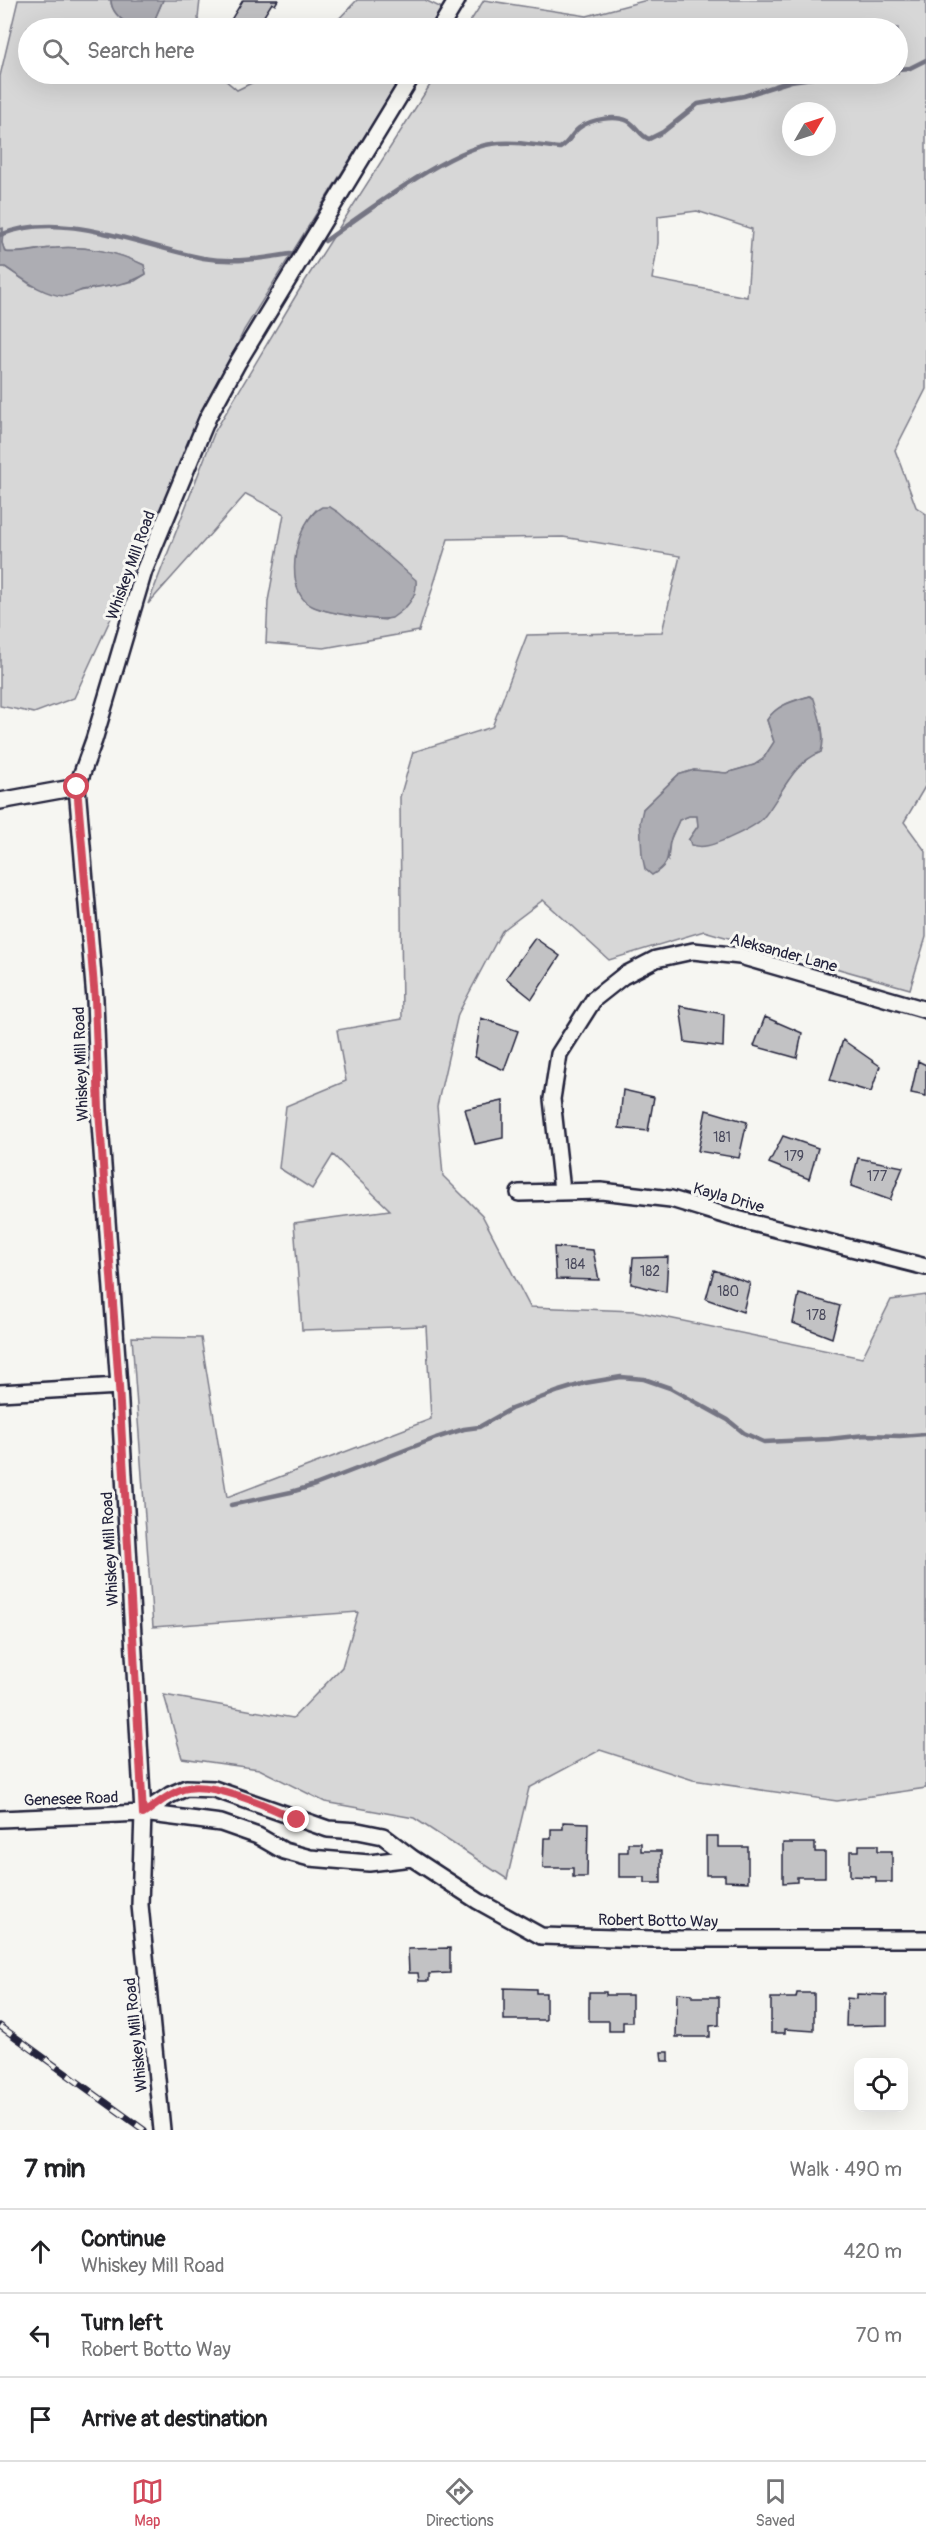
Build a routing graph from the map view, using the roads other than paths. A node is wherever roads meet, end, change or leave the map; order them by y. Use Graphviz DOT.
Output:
graph roads {
  1 [pos="457,0"];
  2 [pos="446,18"];
  3 [pos="407,84"];
  4 [pos="77,787"];
  5 [pos="0,801"];
  6 [pos="926,1010"];
  7 [pos="562,1191"];
  8 [pos="519,1193"];
  9 [pos="926,1267"];
  10 [pos="119,1386"];
  11 [pos="0,1393"];
  12 [pos="143,1814"];
  13 [pos="0,1819"];
  14 [pos="412,1858"];
  15 [pos="926,1939"];
  16 [pos="162,2130"];
  1 -- 2 [label="street"];
  3 -- 4 [label="street, Whiskey Mill Road"];
  4 -- 5 [label="street"];
  4 -- 10 [label="street, Whiskey Mill Road"];
  6 -- 7 [label="street, Aleksander Lane"];
  7 -- 8 [label="street, Kayla Drive"];
  7 -- 9 [label="street, Kayla Drive"];
  10 -- 11 [label="street"];
  10 -- 12 [label="street, Whiskey Mill Road"];
  12 -- 13 [label="street, Genesee Road"];
  12 -- 14 [label="street"];
  12 -- 14 [label="street, Robert Botto Way"];
  12 -- 16 [label="street, Whiskey Mill Road"];
  14 -- 15 [label="street, Robert Botto Way"];
}
